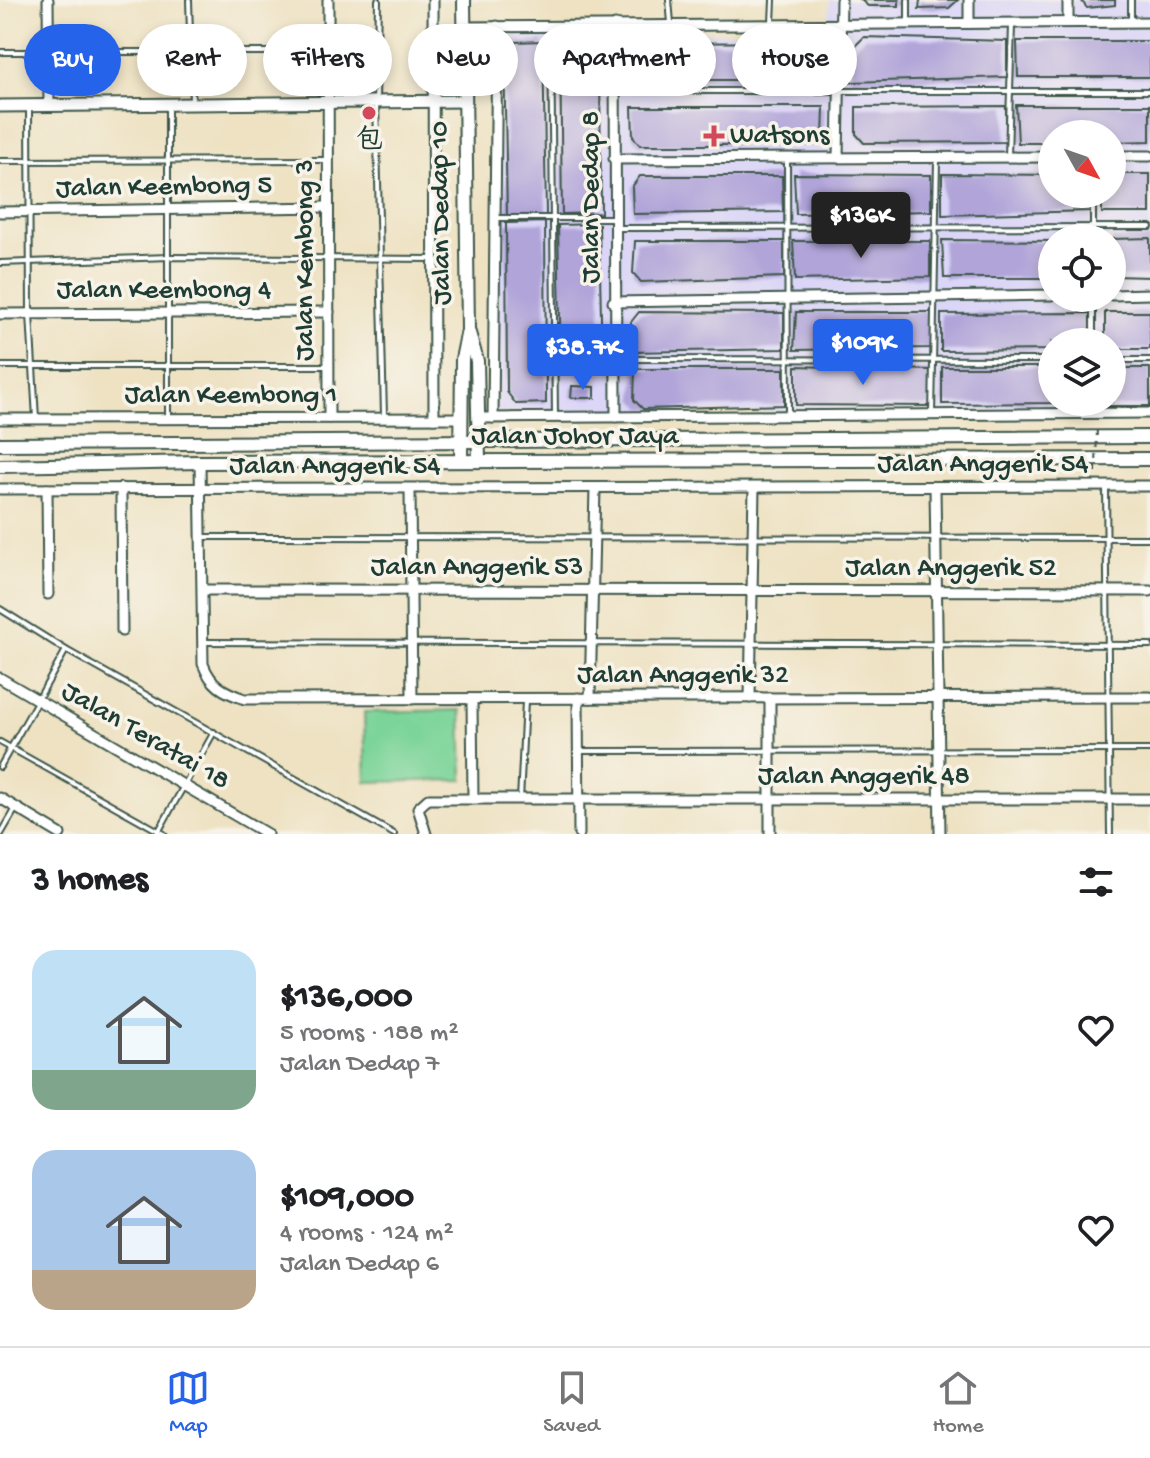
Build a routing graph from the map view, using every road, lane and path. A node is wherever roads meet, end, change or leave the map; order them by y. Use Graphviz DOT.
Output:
graph roads {
  1 [pos="48,0"];
  2 [pos="189,0"];
  3 [pos="328,0"];
  4 [pos="378,0"];
  5 [pos="433,0"];
  6 [pos="464,0"];
  7 [pos="669,0"];
  8 [pos="773,0"];
  9 [pos="841,0"];
  10 [pos="908,0"];
  11 [pos="969,0"];
  12 [pos="1068,0"];
  13 [pos="1131,0"];
  14 [pos="1068,22"];
  15 [pos="1131,22"];
  16 [pos="1150,22"];
  17 [pos="908,23"];
  18 [pos="969,23"];
  19 [pos="1012,23"];
  20 [pos="48,24"];
  21 [pos="190,24"];
  22 [pos="328,24"];
  23 [pos="465,24"];
  24 [pos="671,24"];
  25 [pos="771,24"];
  26 [pos="841,24"];
  27 [pos="0,52"];
  28 [pos="24,52"];
  29 [pos="857,91"];
  30 [pos="1011,91"];
  31 [pos="1150,91"];
  32 [pos="49,96"];
  33 [pos="192,96"];
  34 [pos="328,96"];
  35 [pos="464,96"];
  36 [pos="496,96"];
  37 [pos="552,96"];
  38 [pos="614,96"];
  39 [pos="839,96"];
  40 [pos="464,101"];
  41 [pos="328,102"];
  42 [pos="376,102"];
  43 [pos="433,102"];
  44 [pos="168,103"];
  45 [pos="192,103"];
  46 [pos="29,105"];
  47 [pos="49,105"];
  48 [pos="0,106"];
  49 [pos="1126,156"];
  50 [pos="1150,156"];
  51 [pos="937,157"];
  52 [pos="1008,157"];
  53 [pos="1038,157"];
  54 [pos="787,158"];
  55 [pos="838,158"];
  56 [pos="614,159"];
  57 [pos="328,160"];
  58 [pos="0,161"];
  59 [pos="30,161"];
  60 [pos="168,161"];
  61 [pos="328,207"];
  62 [pos="168,210"];
  63 [pos="0,212"];
  64 [pos="31,212"];
  65 [pos="494,218"];
  66 [pos="553,218"];
  67 [pos="614,223"];
  68 [pos="1038,227"];
  69 [pos="1126,227"];
  70 [pos="1150,227"];
  71 [pos="787,228"];
  72 [pos="936,228"];
  73 [pos="169,257"];
  74 [pos="331,257"];
  75 [pos="380,258"];
  76 [pos="435,259"];
  77 [pos="0,263"];
  78 [pos="30,263"];
  79 [pos="1150,294"];
  80 [pos="1038,295"];
  81 [pos="1126,295"];
  82 [pos="934,297"];
  83 [pos="787,299"];
  84 [pos="613,302"];
  85 [pos="329,312"];
  86 [pos="168,313"];
  87 [pos="0,314"];
  88 [pos="30,314"];
  89 [pos="468,330"];
  90 [pos="788,359"];
  91 [pos="933,359"];
  92 [pos="1038,360"];
  93 [pos="1126,360"];
  94 [pos="1150,360"];
  95 [pos="615,364"];
  96 [pos="0,366"];
  97 [pos="32,366"];
  98 [pos="168,366"];
  99 [pos="329,366"];
  100 [pos="555,370"];
  101 [pos="1126,413"];
  102 [pos="1150,413"];
  103 [pos="1038,414"];
  104 [pos="932,415"];
  105 [pos="788,416"];
  106 [pos="616,417"];
  107 [pos="168,418"];
  108 [pos="329,418"];
  109 [pos="384,418"];
  110 [pos="434,418"];
  111 [pos="462,418"];
  112 [pos="478,418"];
  113 [pos="493,418"];
  114 [pos="556,418"];
  115 [pos="0,419"];
  116 [pos="36,419"];
  117 [pos="1097,425"];
  118 [pos="1150,437"];
  119 [pos="461,442"];
  120 [pos="478,442"];
  121 [pos="0,444"];
  122 [pos="1150,459"];
  123 [pos="461,461"];
  124 [pos="479,461"];
  125 [pos="200,462"];
  126 [pos="0,466"];
  127 [pos="1096,472"];
  128 [pos="1106,486"];
  129 [pos="1150,486"];
  130 [pos="935,487"];
  131 [pos="121,488"];
  132 [pos="595,488"];
  133 [pos="754,488"];
  134 [pos="0,489"];
  135 [pos="47,489"];
  136 [pos="201,489"];
  137 [pos="410,489"];
  138 [pos="202,537"];
  139 [pos="410,537"];
  140 [pos="594,538"];
  141 [pos="753,538"];
  142 [pos="935,538"];
  143 [pos="1107,538"];
  144 [pos="1150,538"];
  145 [pos="203,590"];
  146 [pos="411,590"];
  147 [pos="593,590"];
  148 [pos="752,590"];
  149 [pos="936,590"];
  150 [pos="1108,591"];
  151 [pos="1150,591"];
  152 [pos="48,594"];
  153 [pos="0,609"];
  154 [pos="122,631"];
  155 [pos="202,642"];
  156 [pos="411,642"];
  157 [pos="591,643"];
  158 [pos="751,643"];
  159 [pos="937,644"];
  160 [pos="1108,645"];
  161 [pos="1150,645"];
  162 [pos="66,650"];
  163 [pos="0,678"];
  164 [pos="1109,697"];
  165 [pos="1150,697"];
  166 [pos="525,698"];
  167 [pos="578,698"];
  168 [pos="590,698"];
  169 [pos="750,698"];
  170 [pos="770,698"];
  171 [pos="938,698"];
  172 [pos="412,699"];
  173 [pos="472,699"];
  174 [pos="38,700"];
  175 [pos="214,732"];
  176 [pos="0,742"];
  177 [pos="10,748"];
  178 [pos="938,750"];
  179 [pos="1109,750"];
  180 [pos="1150,750"];
  181 [pos="578,751"];
  182 [pos="770,751"];
  183 [pos="0,767"];
  184 [pos="185,786"];
  185 [pos="0,798"];
  186 [pos="473,799"];
  187 [pos="770,799"];
  188 [pos="939,799"];
  189 [pos="1110,799"];
  190 [pos="1150,799"];
  191 [pos="520,800"];
  192 [pos="579,800"];
  193 [pos="16,808"];
  194 [pos="385,827"];
  195 [pos="160,833"];
  196 [pos="1,834"];
  197 [pos="60,834"];
  198 [pos="267,834"];
  199 [pos="380,834"];
  200 [pos="394,834"];
  201 [pos="426,834"];
  202 [pos="579,834"];
  203 [pos="770,834"];
  204 [pos="940,834"];
  205 [pos="1110,834"];
  1 -- 20 [label="street"];
  2 -- 21 [label="lane"];
  3 -- 22 [label="street, Jalan Kembong 3"];
  4 -- 42 [label="lane"];
  5 -- 43 [label="street"];
  6 -- 23 [label="main road, Jalan Dedap 10"];
  7 -- 24 [label="lane"];
  8 -- 25 [label="lane"];
  9 -- 26 [label="street"];
  10 -- 17 [label="lane"];
  11 -- 18 [label="street"];
  12 -- 14 [label="street"];
  13 -- 15 [label="lane"];
  14 -- 15 [label="street"];
  14 -- 19 [label="street"];
  15 -- 16 [label="street"];
  17 -- 18 [label="street"];
  17 -- 26 [label="street"];
  18 -- 19 [label="street"];
  19 -- 30 [label="lane"];
  27 -- 28 [label="lane"];
  29 -- 30 [label="lane"];
  30 -- 31 [label="lane"];
  30 -- 52 [label="lane"];
  32 -- 47 [label="street"];
  33 -- 45 [label="lane"];
  34 -- 41 [label="street, Jalan Kembong 3"];
  35 -- 40 [label="main road, Jalan Dedap 10"];
  36 -- 65 [label="street"];
  37 -- 66 [label="lane"];
  38 -- 56 [label="street, Jalan Dedap 8"];
  39 -- 55 [label="street"];
  40 -- 43 [label="street"];
  40 -- 89 [label="main road, Jalan Dedap 10"];
  41 -- 42 [label="street"];
  41 -- 45 [label="street"];
  41 -- 57 [label="street, Jalan Kembong 3"];
  42 -- 43 [label="street"];
  42 -- 75 [label="lane"];
  43 -- 76 [label="street"];
  44 -- 45 [label="street"];
  44 -- 47 [label="street"];
  44 -- 60 [label="lane"];
  46 -- 47 [label="street"];
  46 -- 48 [label="street"];
  46 -- 59 [label="lane"];
  49 -- 50 [label="street"];
  51 -- 52 [label="street"];
  51 -- 55 [label="street"];
  51 -- 72 [label="lane"];
  52 -- 53 [label="street"];
  54 -- 55 [label="street"];
  54 -- 56 [label="street"];
  54 -- 71 [label="lane"];
  56 -- 67 [label="street, Jalan Dedap 8"];
  57 -- 60 [label="lane"];
  57 -- 61 [label="street, Jalan Kembong 3"];
  58 -- 59 [label="lane"];
  59 -- 60 [label="lane"];
  59 -- 64 [label="lane"];
  60 -- 62 [label="lane"];
  61 -- 62 [label="street, Jalan Keembong 5"];
  61 -- 74 [label="street, Jalan Kembong 3"];
  62 -- 64 [label="street, Jalan Keembong 5"];
  62 -- 73 [label="lane"];
  63 -- 64 [label="street, Jalan Keembong 5"];
  64 -- 78 [label="lane"];
  65 -- 66 [label="lane"];
  65 -- 113 [label="street"];
  66 -- 67 [label="lane"];
  66 -- 100 [label="lane"];
  67 -- 71 [label="lane"];
  67 -- 84 [label="street, Jalan Dedap 8"];
  68 -- 72 [label="lane"];
  69 -- 70 [label="lane"];
  71 -- 72 [label="lane"];
  71 -- 83 [label="lane"];
  72 -- 82 [label="lane"];
  73 -- 74 [label="lane"];
  73 -- 78 [label="lane"];
  73 -- 86 [label="lane"];
  74 -- 75 [label="lane"];
  74 -- 85 [label="street, Jalan Kembong 3"];
  75 -- 76 [label="lane"];
  75 -- 109 [label="lane"];
  76 -- 110 [label="street"];
  77 -- 78 [label="lane"];
  78 -- 88 [label="lane"];
  79 -- 81 [label="street"];
  80 -- 82 [label="street"];
  82 -- 83 [label="street"];
  82 -- 91 [label="lane"];
  83 -- 84 [label="street"];
  83 -- 90 [label="lane"];
  84 -- 95 [label="street, Jalan Dedap 8"];
  85 -- 86 [label="street, Jalan Keembong 4"];
  85 -- 99 [label="street, Jalan Kembong 3"];
  86 -- 88 [label="street, Jalan Keembong 4"];
  86 -- 98 [label="lane"];
  87 -- 88 [label="street, Jalan Keembong 4"];
  88 -- 97 [label="lane"];
  89 -- 111 [label="main road, Jalan Dedap 10"];
  89 -- 112 [label="main road, Jalan Dedap 10"];
  90 -- 91 [label="lane"];
  90 -- 95 [label="lane"];
  90 -- 105 [label="lane"];
  91 -- 92 [label="lane"];
  91 -- 104 [label="lane"];
  93 -- 94 [label="lane"];
  95 -- 100 [label="lane"];
  95 -- 106 [label="street, Jalan Dedap 8"];
  96 -- 97 [label="lane"];
  97 -- 98 [label="lane"];
  97 -- 116 [label="lane"];
  98 -- 99 [label="lane"];
  98 -- 107 [label="lane"];
  99 -- 108 [label="street, Jalan Kembong 3"];
  100 -- 114 [label="lane"];
  101 -- 102 [label="street"];
  103 -- 104 [label="street"];
  104 -- 105 [label="street"];
  105 -- 106 [label="street"];
  106 -- 114 [label="street"];
  107 -- 108 [label="street, Jalan Keembong 1"];
  107 -- 116 [label="street, Jalan Keembong 1"];
  108 -- 109 [label="street, Jalan Keembong 1"];
  109 -- 110 [label="street, Jalan Keembong 1"];
  110 -- 111 [label="street, Jalan Keembong 1"];
  111 -- 119 [label="main road, Jalan Dedap 10"];
  112 -- 113 [label="street"];
  112 -- 120 [label="main road, Jalan Dedap 10"];
  113 -- 114 [label="street"];
  115 -- 116 [label="street, Jalan Keembong 1"];
  117 -- 127 [label="path, bridge"];
  118 -- 120 [label="main road, Jalan Johor Jaya"];
  119 -- 120 [label="main road, Jalan Johor Jaya"];
  119 -- 121 [label="main road, Jalan Johor Jaya"];
  119 -- 123 [label="main road, Jalan Dedap 10"];
  120 -- 124 [label="main road, Jalan Dedap 10"];
  122 -- 124 [label="main road, Jalan Johor Jaya"];
  123 -- 124 [label="main road, Jalan Johor Jaya"];
  123 -- 125 [label="main road, Jalan Johor Jaya"];
  125 -- 126 [label="main road, Jalan Johor Jaya"];
  125 -- 136 [label="street"];
  128 -- 129 [label="street, Jalan Anggerik 54"];
  128 -- 130 [label="street, Jalan Anggerik 54"];
  128 -- 143 [label="lane"];
  130 -- 133 [label="street, Jalan Anggerik 54"];
  130 -- 142 [label="street"];
  131 -- 135 [label="street, Jalan Anggerik 54"];
  131 -- 136 [label="street, Jalan Anggerik 54"];
  131 -- 154 [label="street"];
  132 -- 133 [label="street, Jalan Anggerik 54"];
  132 -- 137 [label="street, Jalan Anggerik 54"];
  132 -- 140 [label="street"];
  133 -- 141 [label="street"];
  134 -- 135 [label="street, Jalan Anggerik 54"];
  135 -- 152 [label="street"];
  136 -- 137 [label="street, Jalan Anggerik 54"];
  136 -- 138 [label="street"];
  137 -- 139 [label="street"];
  138 -- 139 [label="lane"];
  138 -- 145 [label="street"];
  139 -- 140 [label="lane"];
  139 -- 146 [label="street"];
  140 -- 141 [label="lane"];
  140 -- 147 [label="street"];
  141 -- 142 [label="lane"];
  141 -- 148 [label="street"];
  142 -- 143 [label="lane"];
  142 -- 149 [label="street"];
  143 -- 144 [label="lane"];
  143 -- 150 [label="lane"];
  145 -- 146 [label="street, Jalan Anggerik 53"];
  145 -- 155 [label="street"];
  146 -- 147 [label="street, Jalan Anggerik 53"];
  146 -- 156 [label="street"];
  147 -- 148 [label="street, Jalan Anggerik 53"];
  147 -- 157 [label="street"];
  148 -- 149 [label="street, Jalan Anggerik 52"];
  148 -- 158 [label="street"];
  149 -- 150 [label="street, Jalan Anggerik 52"];
  149 -- 159 [label="street"];
  150 -- 151 [label="street, Jalan Anggerik 52"];
  150 -- 160 [label="lane"];
  153 -- 162 [label="lane"];
  155 -- 156 [label="lane"];
  155 -- 172 [label="street, Jalan Anggerik 32"];
  156 -- 157 [label="lane"];
  156 -- 172 [label="street"];
  157 -- 158 [label="lane"];
  157 -- 168 [label="street"];
  158 -- 159 [label="lane"];
  158 -- 169 [label="street"];
  159 -- 160 [label="lane"];
  159 -- 171 [label="street"];
  160 -- 161 [label="lane"];
  160 -- 164 [label="lane"];
  162 -- 174 [label="lane"];
  162 -- 175 [label="lane"];
  163 -- 174 [label="street, Jalan Teratai 18"];
  164 -- 165 [label="street, Jalan Anggerik 32"];
  164 -- 171 [label="street, Jalan Anggerik 32"];
  164 -- 179 [label="lane"];
  166 -- 167 [label="street, Jalan Anggerik 32"];
  166 -- 173 [label="street, Jalan Anggerik 32"];
  166 -- 191 [label="lane"];
  167 -- 168 [label="street, Jalan Anggerik 32"];
  167 -- 181 [label="street"];
  168 -- 169 [label="street, Jalan Anggerik 32"];
  169 -- 170 [label="street, Jalan Anggerik 32"];
  170 -- 171 [label="street, Jalan Anggerik 32"];
  170 -- 182 [label="street"];
  171 -- 178 [label="street"];
  172 -- 173 [label="street, Jalan Anggerik 32"];
  173 -- 186 [label="street"];
  174 -- 177 [label="lane"];
  174 -- 184 [label="street, Jalan Teratai 18"];
  175 -- 184 [label="lane"];
  175 -- 194 [label="lane"];
  176 -- 177 [label="lane"];
  177 -- 183 [label="lane"];
  177 -- 195 [label="lane"];
  178 -- 179 [label="lane"];
  178 -- 182 [label="lane"];
  178 -- 188 [label="street"];
  179 -- 180 [label="lane"];
  179 -- 189 [label="lane"];
  181 -- 182 [label="lane"];
  181 -- 192 [label="street"];
  182 -- 187 [label="street"];
  184 -- 195 [label="lane"];
  184 -- 198 [label="street, Jalan Teratai 18"];
  185 -- 193 [label="street"];
  186 -- 191 [label="street, Jalan Anggerik 48"];
  186 -- 201 [label="street, Jalan Anggerik 48"];
  187 -- 188 [label="street, Jalan Anggerik 48"];
  187 -- 192 [label="street, Jalan Anggerik 48"];
  187 -- 203 [label="street"];
  188 -- 189 [label="street, Jalan Anggerik 48"];
  188 -- 204 [label="street"];
  189 -- 190 [label="street, Jalan Anggerik 48"];
  189 -- 205 [label="lane"];
  191 -- 192 [label="street, Jalan Anggerik 48"];
  192 -- 202 [label="street"];
  193 -- 196 [label="lane"];
  193 -- 197 [label="street"];
  194 -- 199 [label="lane"];
  194 -- 200 [label="lane"];
}
